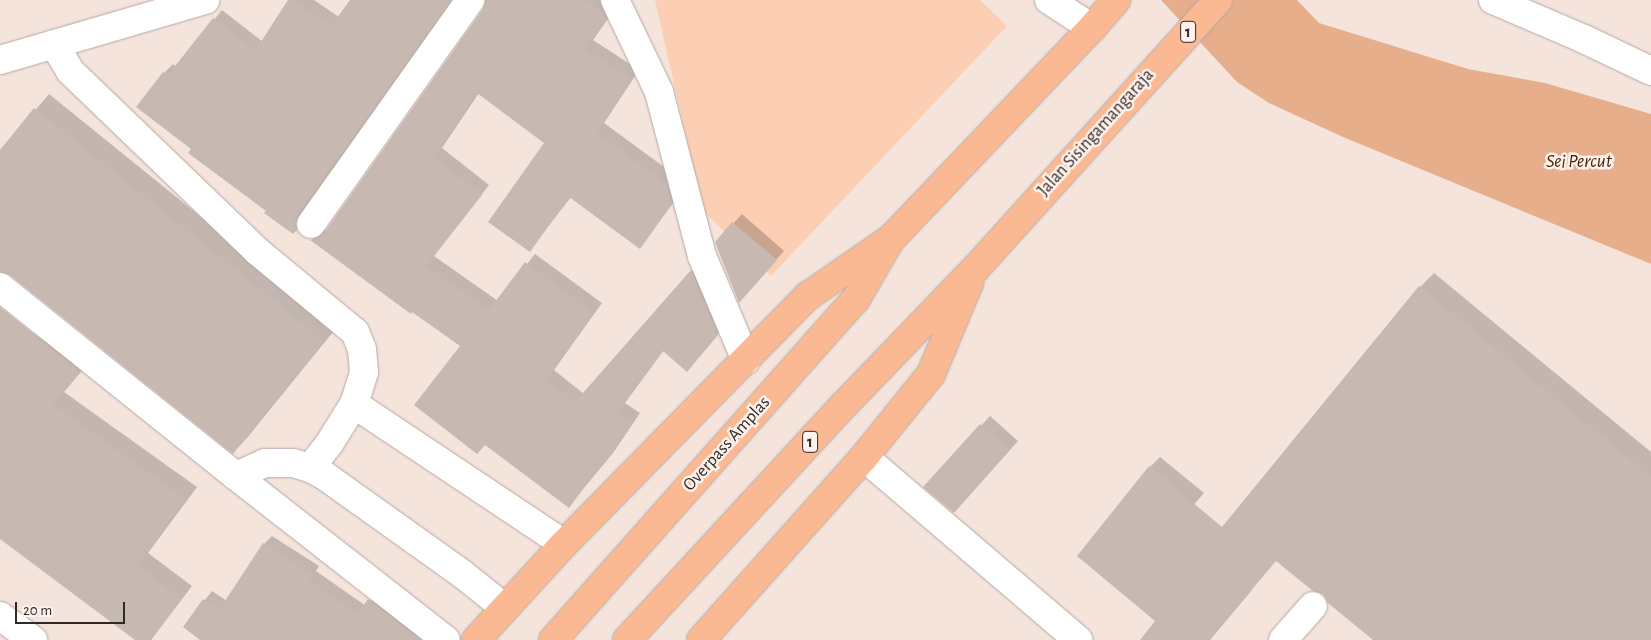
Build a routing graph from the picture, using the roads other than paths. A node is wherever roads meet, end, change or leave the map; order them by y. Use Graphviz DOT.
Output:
graph roads {
  1 [pos="205,0"];
  2 [pos="470,0"];
  3 [pos="615,0"];
  4 [pos="1048,0"];
  5 [pos="1116,0"];
  6 [pos="1218,0"];
  7 [pos="1493,0"];
  8 [pos="1092,28"];
  9 [pos="54,44"];
  10 [pos="0,60"];
  11 [pos="1651,71"];
  12 [pos="311,224"];
  13 [pos="890,240"];
  14 [pos="976,268"];
  15 [pos="0,287"];
  16 [pos="746,360"];
  17 [pos="354,404"];
  18 [pos="864,458"];
  19 [pos="310,468"];
  20 [pos="236,476"];
  21 [pos="564,544"];
  22 [pos="1313,606"];
  23 [pos="505,608"];
  24 [pos="0,616"];
  25 [pos="33,640"];
  26 [pos="446,640"];
  27 [pos="476,640"];
  28 [pos="553,640"];
  29 [pos="628,640"];
  30 [pos="701,640"];
  31 [pos="1078,640"];
  32 [pos="1283,640"];
  1 -- 9 [label="street"];
  2 -- 12 [label="street"];
  3 -- 16 [label="street"];
  4 -- 8 [label="street"];
  5 -- 8 [label="highway"];
  6 -- 14 [label="highway, Jalan Sisingamangaraja / 1"];
  7 -- 11 [label="street"];
  8 -- 13 [label="highway"];
  9 -- 10 [label="street"];
  9 -- 17 [label="street"];
  13 -- 16 [label="highway"];
  13 -- 28 [label="highway, Overpass Amplas"];
  14 -- 18 [label="highway"];
  14 -- 29 [label="highway, 1"];
  15 -- 20 [label="street"];
  16 -- 21 [label="highway"];
  17 -- 19 [label="street"];
  17 -- 21 [label="street"];
  18 -- 30 [label="highway"];
  18 -- 31 [label="street"];
  19 -- 20 [label="street"];
  19 -- 23 [label="street"];
  20 -- 26 [label="street"];
  21 -- 23 [label="highway"];
  22 -- 32 [label="street"];
  23 -- 27 [label="highway"];
  24 -- 25 [label="street"];
}
